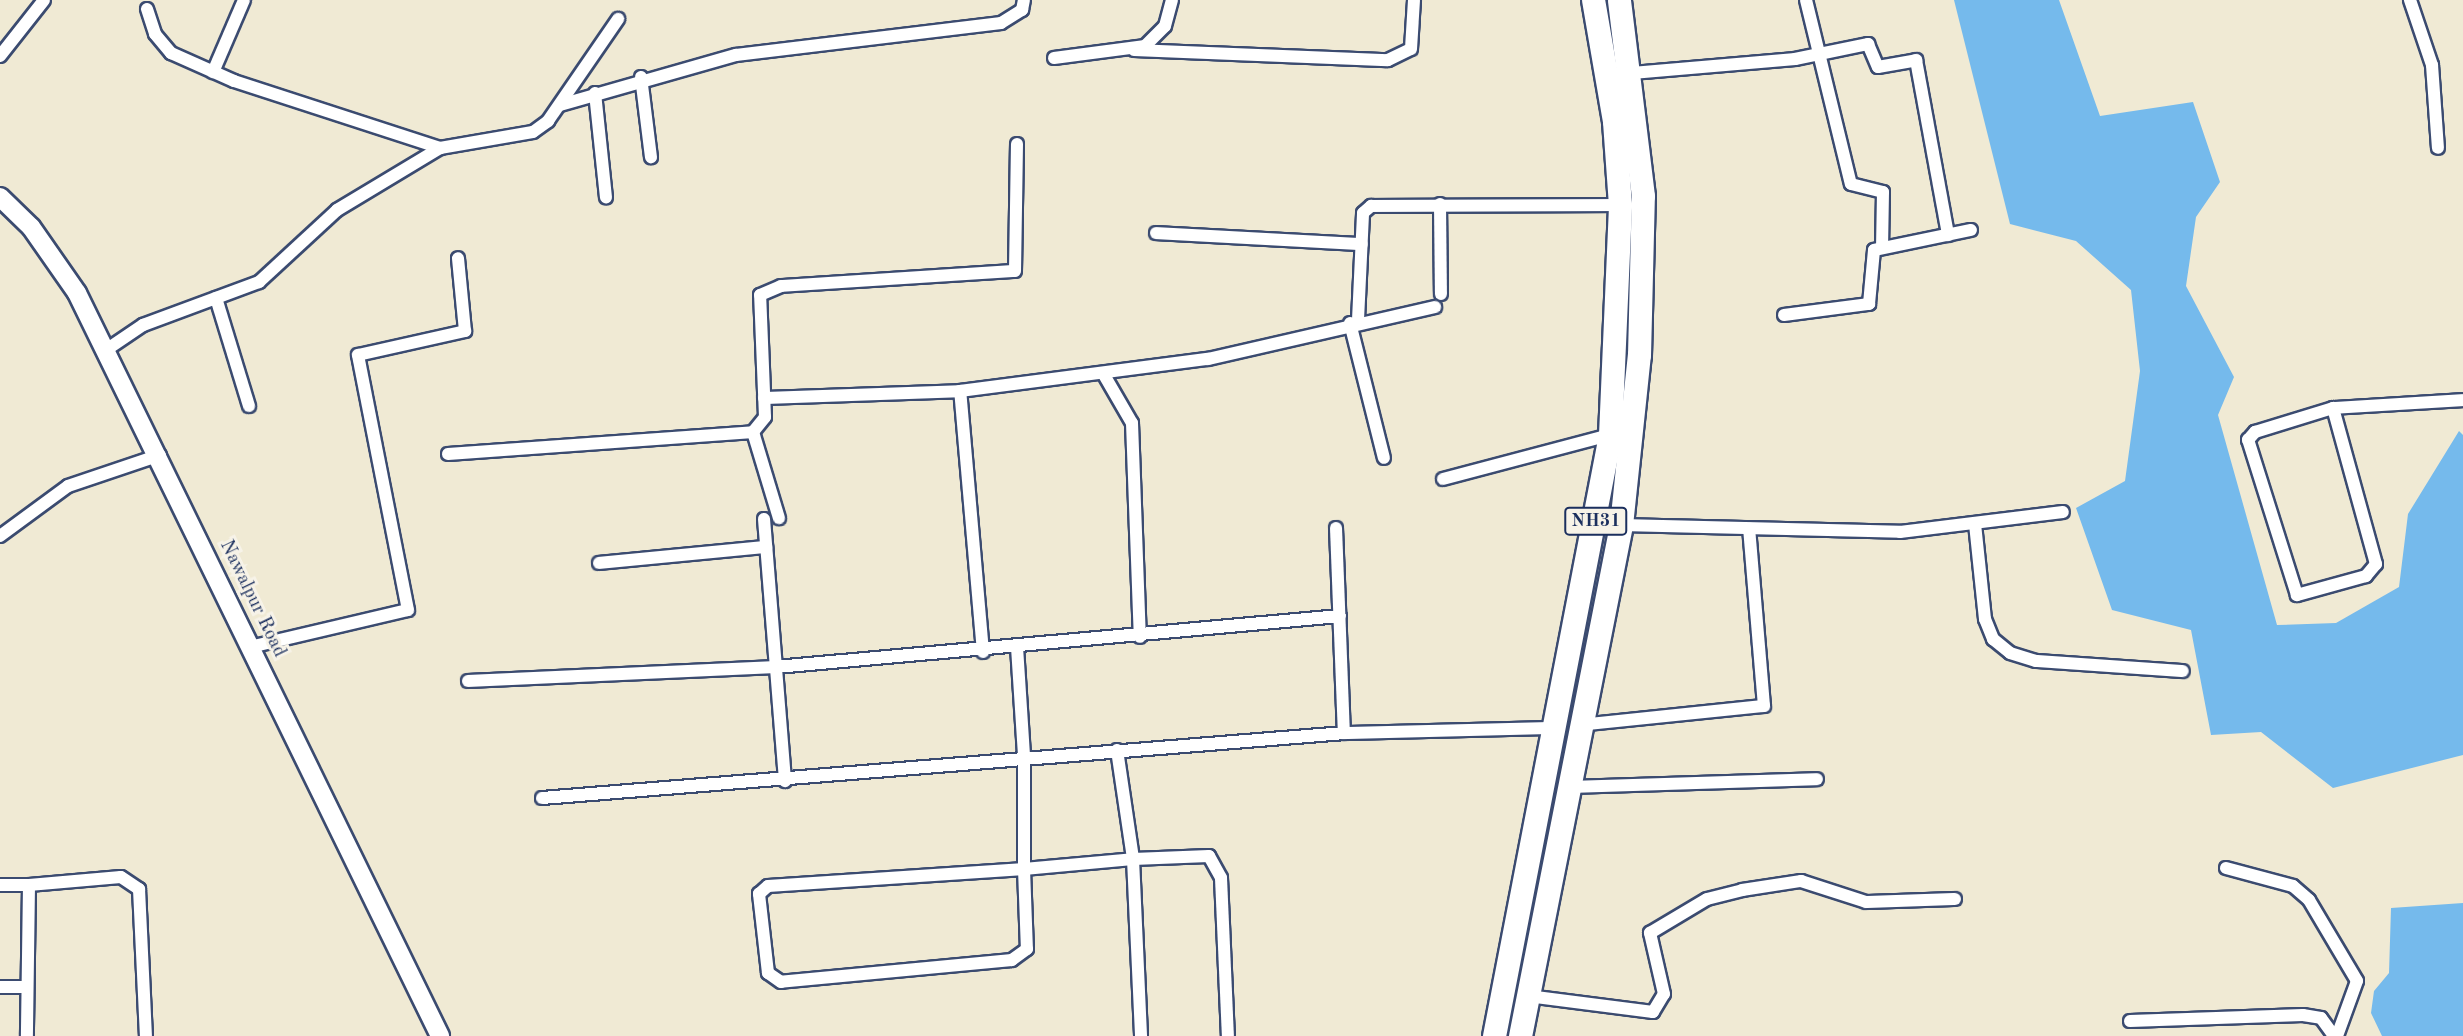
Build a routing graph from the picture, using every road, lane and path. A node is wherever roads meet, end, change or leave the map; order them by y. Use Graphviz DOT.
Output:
graph roads {
  1 [pos="44,0"];
  2 [pos="244,0"];
  3 [pos="1024,0"];
  4 [pos="1172,0"];
  5 [pos="1414,0"];
  6 [pos="1592,0"];
  7 [pos="1619,0"];
  8 [pos="1806,0"];
  9 [pos="2410,0"];
  10 [pos="147,9"];
  11 [pos="618,19"];
  12 [pos="1134,50"];
  13 [pos="0,56"];
  14 [pos="1820,56"];
  15 [pos="1054,58"];
  16 [pos="213,72"];
  17 [pos="1632,73"];
  18 [pos="641,77"];
  19 [pos="595,93"];
  20 [pos="559,105"];
  21 [pos="1017,144"];
  22 [pos="440,148"];
  23 [pos="2438,148"];
  24 [pos="651,156"];
  25 [pos="0,197"];
  26 [pos="606,197"];
  27 [pos="1440,204"];
  28 [pos="1620,205"];
  29 [pos="1971,230"];
  30 [pos="1156,233"];
  31 [pos="1948,235"];
  32 [pos="1362,244"];
  33 [pos="1882,247"];
  34 [pos="458,258"];
  35 [pos="1441,294"];
  36 [pos="216,298"];
  37 [pos="1435,307"];
  38 [pos="1784,315"];
  39 [pos="1354,322"];
  40 [pos="106,350"];
  41 [pos="1103,373"];
  42 [pos="960,391"];
  43 [pos="764,398"];
  44 [pos="2463,400"];
  45 [pos="249,406"];
  46 [pos="2333,408"];
  47 [pos="753,432"];
  48 [pos="1610,435"];
  49 [pos="448,454"];
  50 [pos="160,456"];
  51 [pos="1384,458"];
  52 [pos="1443,479"];
  53 [pos="2063,512"];
  54 [pos="779,518"];
  55 [pos="764,519"];
  56 [pos="1975,524"];
  57 [pos="1621,526"];
  58 [pos="1336,528"];
  59 [pos="1749,529"];
  60 [pos="0,537"];
  61 [pos="766,547"];
  62 [pos="599,563"];
  63 [pos="1340,616"];
  64 [pos="1140,637"];
  65 [pos="250,647"];
  66 [pos="1017,647"];
  67 [pos="983,652"];
  68 [pos="776,667"];
  69 [pos="2183,671"];
  70 [pos="468,681"];
  71 [pos="1579,725"];
  72 [pos="1554,728"];
  73 [pos="1345,733"];
  74 [pos="1117,750"];
  75 [pos="1024,757"];
  76 [pos="1817,779"];
  77 [pos="785,780"];
  78 [pos="1568,787"];
  79 [pos="542,798"];
  80 [pos="1133,859"];
  81 [pos="2226,868"];
  82 [pos="1024,869"];
  83 [pos="0,885"];
  84 [pos="29,886"];
  85 [pos="1955,899"];
  86 [pos="0,987"];
  87 [pos="27,987"];
  88 [pos="1528,996"];
  89 [pos="2130,1021"];
  90 [pos="26,1036"];
  91 [pos="146,1036"];
  92 [pos="440,1036"];
  93 [pos="1141,1036"];
  94 [pos="1221,1036"];
  95 [pos="1228,1036"];
  96 [pos="1494,1036"];
  97 [pos="1520,1036"];
  98 [pos="2336,1036"];
  1 -- 13 [label="street"];
  2 -- 16 [label="street"];
  3 -- 18 [label="street"];
  4 -- 12 [label="street"];
  5 -- 12 [label="street"];
  6 -- 28 [label="highway, NH31"];
  7 -- 17 [label="highway, NH31"];
  8 -- 14 [label="street"];
  9 -- 23 [label="street"];
  10 -- 16 [label="street"];
  11 -- 20 [label="street"];
  12 -- 15 [label="street"];
  14 -- 17 [label="street"];
  14 -- 31 [label="street"];
  14 -- 33 [label="street"];
  16 -- 22 [label="street"];
  17 -- 57 [label="highway, NH31"];
  18 -- 19 [label="street"];
  18 -- 24 [label="street"];
  19 -- 20 [label="street"];
  19 -- 26 [label="street"];
  20 -- 22 [label="street"];
  21 -- 43 [label="street"];
  22 -- 36 [label="street"];
  25 -- 40 [label="street, Nawalpur Road"];
  27 -- 28 [label="street"];
  27 -- 32 [label="street"];
  27 -- 35 [label="street"];
  28 -- 48 [label="highway, NH31"];
  29 -- 31 [label="street"];
  30 -- 32 [label="street"];
  31 -- 33 [label="street"];
  32 -- 39 [label="street"];
  33 -- 38 [label="street"];
  34 -- 65 [label="street"];
  36 -- 40 [label="street"];
  36 -- 45 [label="street"];
  37 -- 39 [label="street"];
  39 -- 41 [label="street"];
  39 -- 51 [label="street"];
  40 -- 50 [label="street, Nawalpur Road"];
  41 -- 42 [label="street"];
  41 -- 64 [label="street"];
  42 -- 43 [label="street"];
  42 -- 67 [label="street"];
  43 -- 47 [label="street"];
  44 -- 46 [label="street"];
  46 -- 46 [label="street"];
  47 -- 49 [label="street"];
  47 -- 54 [label="street"];
  48 -- 52 [label="street"];
  48 -- 72 [label="highway, NH31"];
  50 -- 60 [label="street"];
  50 -- 65 [label="street, Nawalpur Road"];
  53 -- 56 [label="street"];
  55 -- 61 [label="street"];
  56 -- 59 [label="street"];
  56 -- 69 [label="street"];
  57 -- 59 [label="street"];
  57 -- 71 [label="highway, NH31"];
  58 -- 63 [label="street"];
  59 -- 71 [label="street"];
  61 -- 62 [label="street"];
  61 -- 68 [label="street"];
  63 -- 64 [label="street"];
  63 -- 73 [label="street"];
  64 -- 66 [label="street"];
  65 -- 92 [label="street, Nawalpur Road"];
  66 -- 67 [label="street"];
  66 -- 75 [label="street"];
  67 -- 68 [label="street"];
  68 -- 70 [label="street"];
  68 -- 77 [label="street"];
  71 -- 78 [label="highway, NH31"];
  72 -- 73 [label="street"];
  72 -- 96 [label="highway, NH31"];
  73 -- 74 [label="street"];
  74 -- 75 [label="street"];
  74 -- 80 [label="street"];
  75 -- 77 [label="street"];
  75 -- 82 [label="street"];
  76 -- 78 [label="street"];
  77 -- 79 [label="street"];
  78 -- 88 [label="highway, NH31"];
  80 -- 82 [label="street"];
  80 -- 93 [label="street"];
  80 -- 95 [label="street"];
  81 -- 98 [label="street"];
  82 -- 82 [label="street"];
  83 -- 84 [label="street"];
  84 -- 87 [label="street"];
  84 -- 91 [label="street"];
  85 -- 88 [label="street"];
  86 -- 87 [label="street"];
  87 -- 90 [label="street"];
  88 -- 97 [label="highway, NH31"];
  89 -- 98 [label="street"];
  94 -- 95 [label="street"];
}
